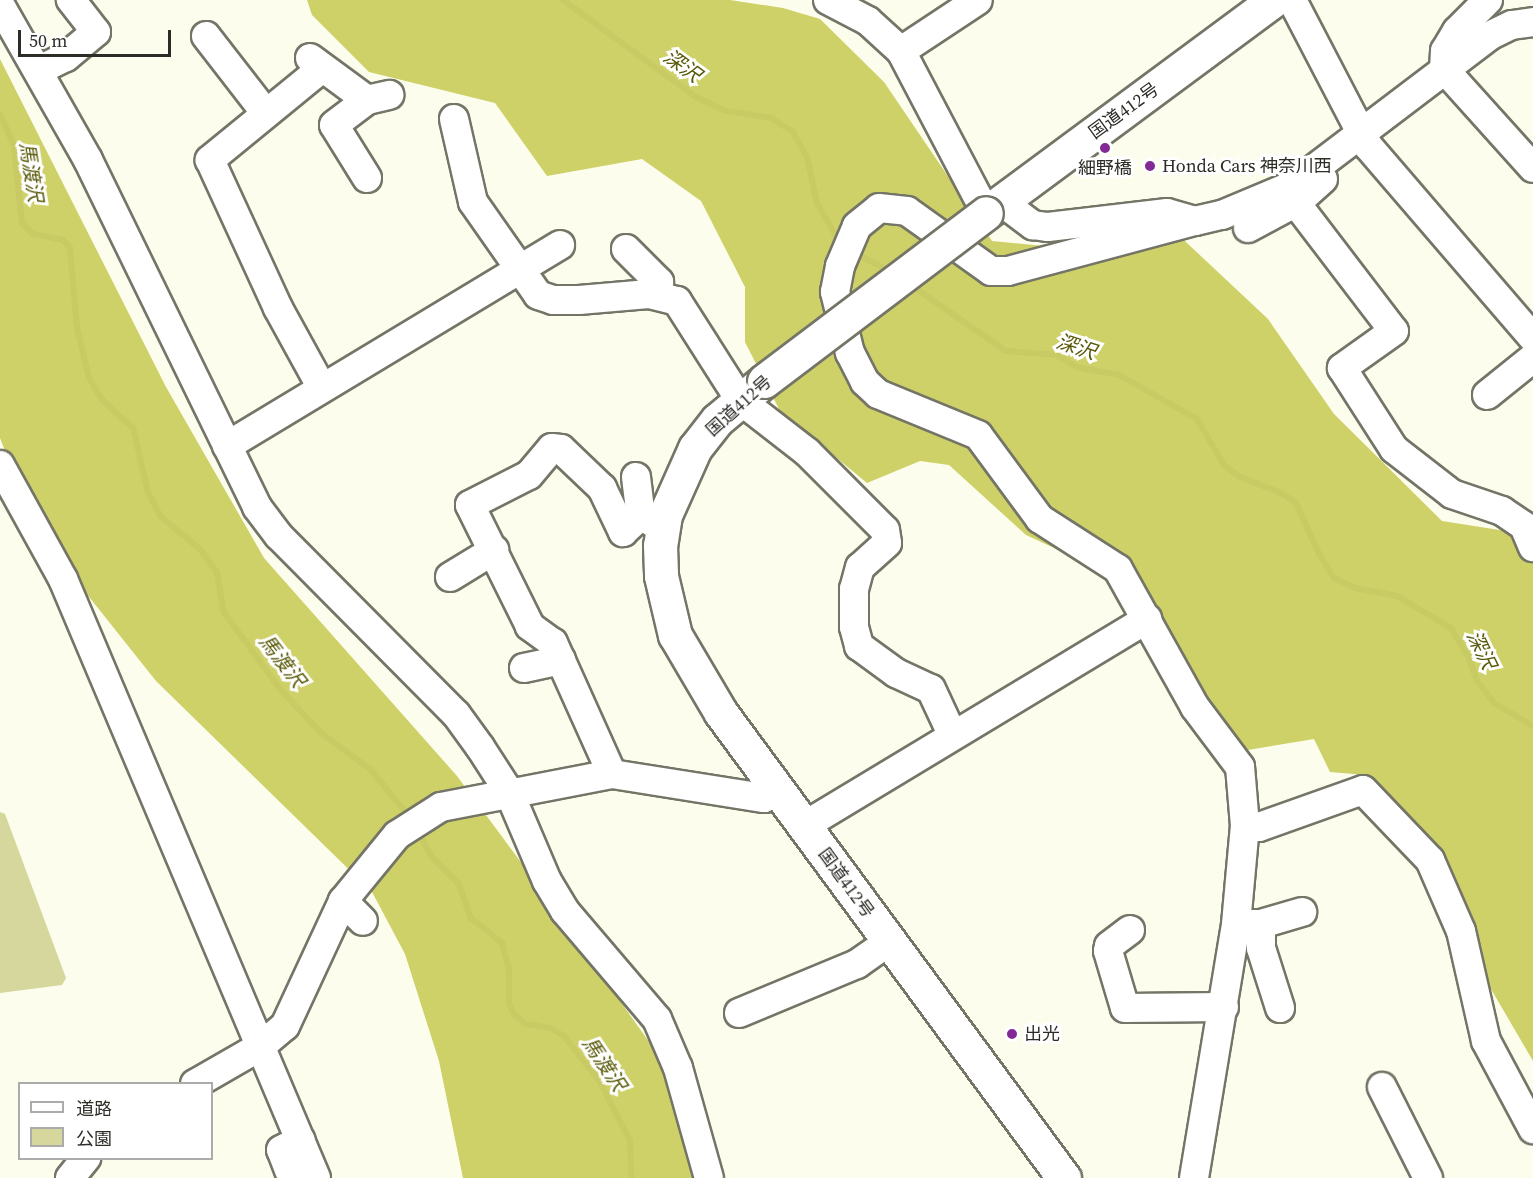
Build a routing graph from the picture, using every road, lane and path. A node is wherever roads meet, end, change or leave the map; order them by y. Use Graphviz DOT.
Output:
graph roads {
  1 [pos="71,0"];
  2 [pos="828,0"];
  3 [pos="1274,0"];
  4 [pos="1292,0"];
  5 [pos="1488,0"];
  6 [pos="972,3"];
  7 [pos="0,5"];
  8 [pos="1533,22"];
  9 [pos="206,36"];
  10 [pos="901,51"];
  11 [pos="1444,69"];
  12 [pos="39,70"];
  13 [pos="265,112"];
  14 [pos="454,118"];
  15 [pos="1361,131"];
  16 [pos="1337,151"];
  17 [pos="1533,168"];
  18 [pos="367,178"];
  19 [pos="1296,203"];
  20 [pos="994,207"];
  21 [pos="1195,221"];
  22 [pos="1248,228"];
  23 [pos="560,246"];
  24 [pos="626,249"];
  25 [pos="520,268"];
  26 [pos="656,294"];
  27 [pos="1533,338"];
  28 [pos="1533,358"];
  29 [pos="322,388"];
  30 [pos="752,391"];
  31 [pos="1487,395"];
  32 [pos="227,446"];
  33 [pos="0,465"];
  34 [pos="636,477"];
  35 [pos="652,521"];
  36 [pos="1533,547"];
  37 [pos="494,550"];
  38 [pos="450,578"];
  39 [pos="1147,619"];
  40 [pos="561,660"];
  41 [pos="524,668"];
  42 [pos="952,734"];
  43 [pos="612,774"];
  44 [pos="778,791"];
  45 [pos="509,792"];
  46 [pos="804,826"];
  47 [pos="1245,826"];
  48 [pos="343,901"];
  49 [pos="1302,912"];
  50 [pos="363,921"];
  51 [pos="1249,924"];
  52 [pos="1130,930"];
  53 [pos="889,942"];
  54 [pos="1224,1007"];
  55 [pos="1280,1008"];
  56 [pos="740,1013"];
  57 [pos="261,1046"];
  58 [pos="197,1082"];
  59 [pos="1383,1087"];
  60 [pos="1533,1130"];
  61 [pos="301,1140"];
  62 [pos="84,1160"];
  63 [pos="70,1178"];
  64 [pos="292,1178"];
  65 [pos="316,1178"];
  66 [pos="709,1178"];
  67 [pos="1064,1178"];
  68 [pos="1194,1178"];
  69 [pos="1428,1178"];
  1 -- 12 [label="street"];
  2 -- 10 [label="street"];
  3 -- 20 [label="highway, 国道412号"];
  4 -- 15 [label="street"];
  5 -- 11 [label="street"];
  6 -- 10 [label="street"];
  7 -- 12 [label="street"];
  8 -- 11 [label="street"];
  9 -- 13 [label="street"];
  10 -- 20 [label="street"];
  11 -- 15 [label="street"];
  11 -- 17 [label="street"];
  12 -- 32 [label="street"];
  13 -- 18 [label="street"];
  13 -- 29 [label="street"];
  14 -- 25 [label="street"];
  15 -- 16 [label="street"];
  15 -- 27 [label="street"];
  16 -- 19 [label="street"];
  16 -- 21 [label="street"];
  19 -- 22 [label="street"];
  19 -- 36 [label="street"];
  20 -- 21 [label="street"];
  20 -- 30 [label="highway, 国道412号, bridge"];
  21 -- 39 [label="street"];
  23 -- 25 [label="street"];
  24 -- 26 [label="street"];
  25 -- 26 [label="street"];
  25 -- 29 [label="street"];
  26 -- 30 [label="street"];
  28 -- 31 [label="street"];
  29 -- 32 [label="street"];
  30 -- 35 [label="highway, 国道412号"];
  30 -- 42 [label="street"];
  32 -- 45 [label="street"];
  33 -- 57 [label="street"];
  34 -- 35 [label="street"];
  35 -- 37 [label="street"];
  35 -- 44 [label="highway, 国道412号"];
  37 -- 38 [label="street"];
  37 -- 40 [label="street"];
  39 -- 42 [label="street"];
  39 -- 47 [label="street"];
  40 -- 41 [label="street"];
  40 -- 43 [label="street"];
  42 -- 46 [label="street"];
  43 -- 44 [label="street"];
  43 -- 45 [label="street"];
  44 -- 46 [label="highway, 国道412号"];
  45 -- 48 [label="street"];
  45 -- 66 [label="street"];
  46 -- 53 [label="highway, 国道412号"];
  47 -- 51 [label="street"];
  47 -- 60 [label="street"];
  48 -- 50 [label="street"];
  48 -- 57 [label="street"];
  49 -- 51 [label="street"];
  51 -- 54 [label="street"];
  51 -- 55 [label="street"];
  52 -- 54 [label="street"];
  53 -- 56 [label="street"];
  53 -- 67 [label="highway, 国道412号"];
  54 -- 68 [label="street"];
  57 -- 58 [label="street"];
  57 -- 61 [label="street"];
  59 -- 69 [label="street"];
  61 -- 64 [label="street"];
  61 -- 65 [label="street"];
  62 -- 63 [label="street"];
}
